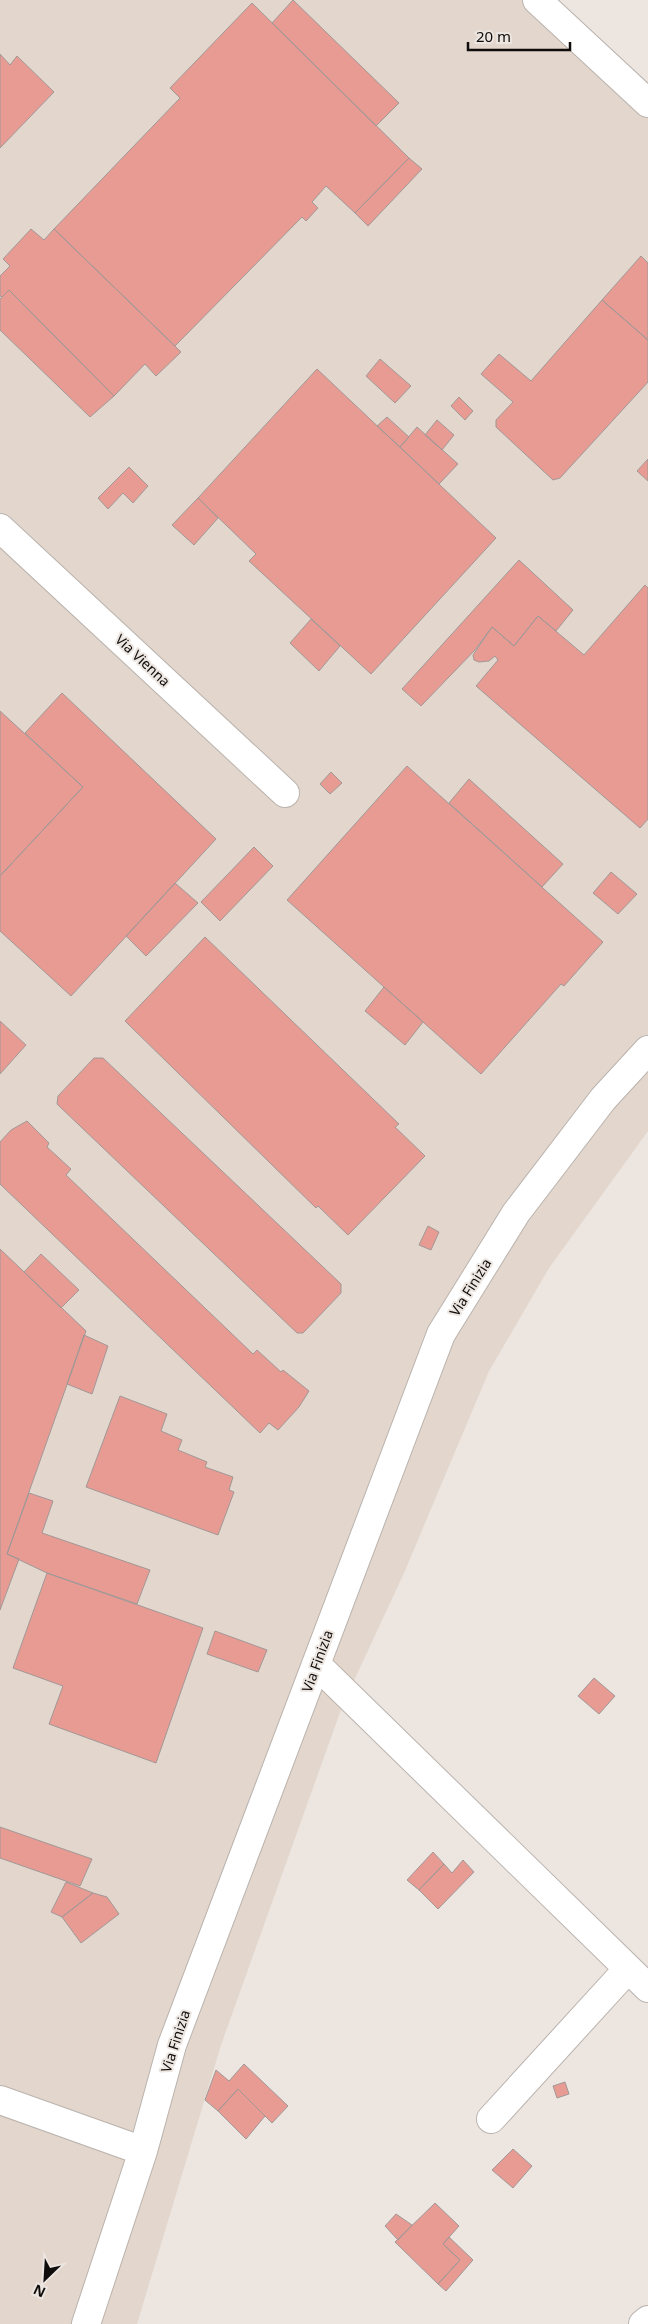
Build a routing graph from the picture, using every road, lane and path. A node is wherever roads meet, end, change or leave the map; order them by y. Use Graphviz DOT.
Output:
graph roads {
  1 [pos="537,0"];
  2 [pos="648,103"];
  3 [pos="2,535"];
  4 [pos="285,793"];
  5 [pos="648,1050"];
  6 [pos="316,1664"];
  7 [pos="627,1970"];
  8 [pos="648,1988"];
  9 [pos="0,2100"];
  10 [pos="491,2119"];
  11 [pos="143,2151"];
  12 [pos="648,2320"];
  13 [pos="86,2324"];
  14 [pos="643,2324"];
  1 -- 2 [label="street"];
  3 -- 4 [label="street, Via Vienna"];
  5 -- 6 [label="street, Via Finizia"];
  6 -- 7 [label="street"];
  6 -- 11 [label="street, Via Finizia"];
  7 -- 8 [label="street"];
  7 -- 10 [label="street"];
  9 -- 11 [label="street"];
  11 -- 13 [label="street, Via Finizia"];
  12 -- 14 [label="street"];
}
